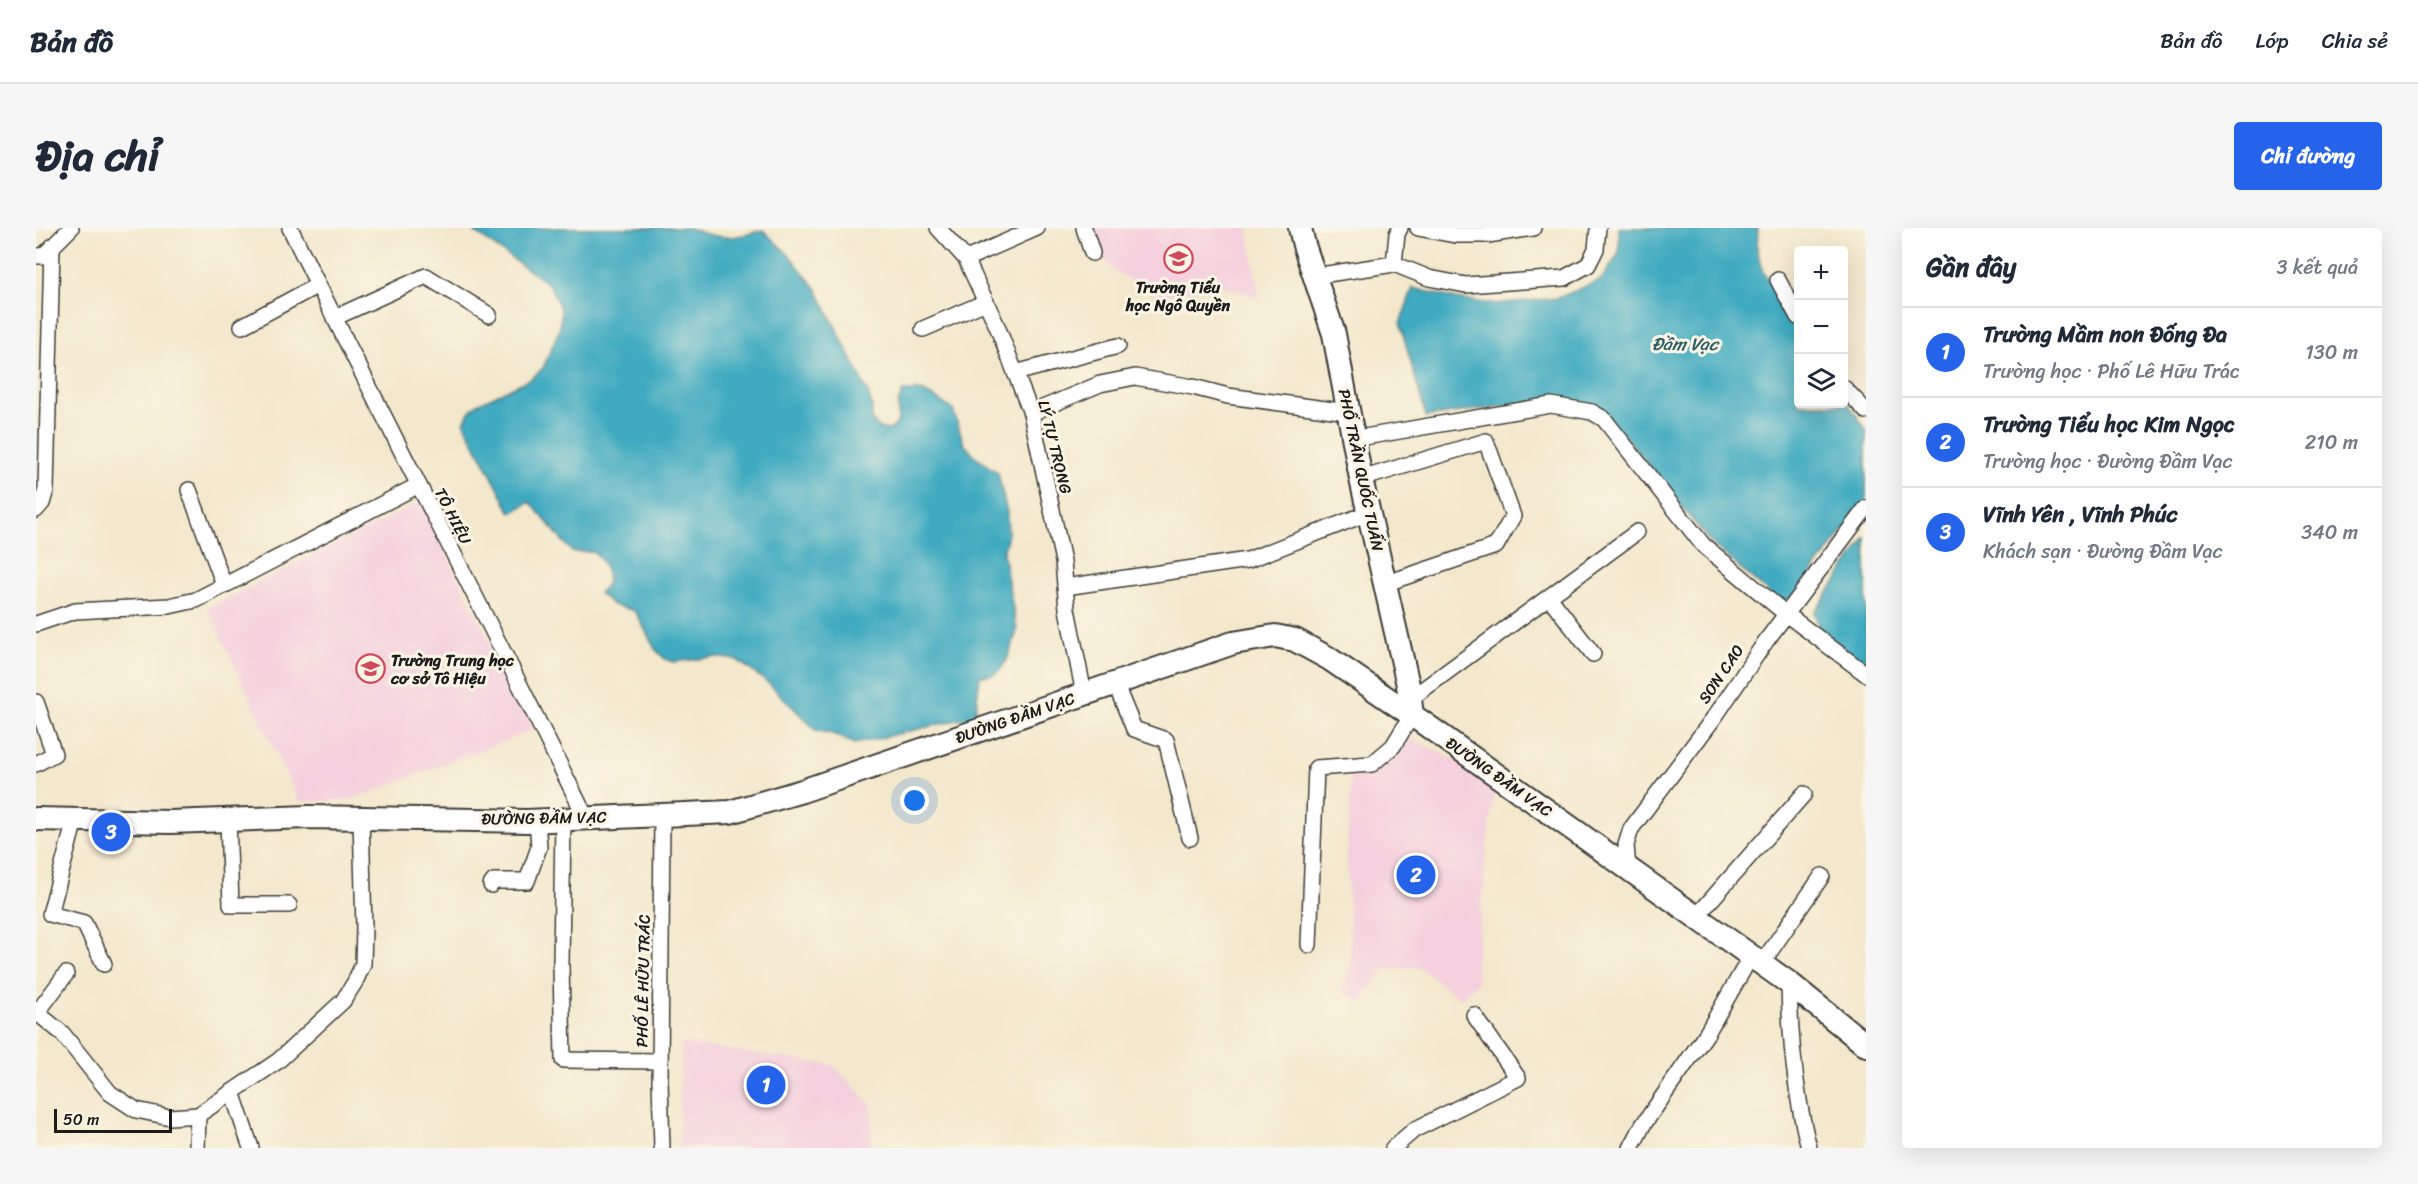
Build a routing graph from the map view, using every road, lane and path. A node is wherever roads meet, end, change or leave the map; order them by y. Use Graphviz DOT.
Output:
graph roads {
  1 [pos="71,228"];
  2 [pos="290,228"];
  3 [pos="938,228"];
  4 [pos="1036,228"];
  5 [pos="1084,228"];
  6 [pos="1300,228"];
  7 [pos="1400,228"];
  8 [pos="1418,228"];
  9 [pos="1533,228"];
  10 [pos="1598,228"];
  11 [pos="52,246"];
  12 [pos="1092,253"];
  13 [pos="36,256"];
  14 [pos="966,259"];
  15 [pos="1394,264"];
  16 [pos="1314,276"];
  17 [pos="1778,280"];
  18 [pos="318,285"];
  19 [pos="986,302"];
  20 [pos="1794,310"];
  21 [pos="489,315"];
  22 [pos="334,318"];
  23 [pos="242,326"];
  24 [pos="923,329"];
  25 [pos="1118,346"];
  26 [pos="1015,374"];
  27 [pos="1848,392"];
  28 [pos="1866,411"];
  29 [pos="1348,412"];
  30 [pos="1031,414"];
  31 [pos="1353,439"];
  32 [pos="1360,479"];
  33 [pos="417,486"];
  34 [pos="189,490"];
  35 [pos="1866,508"];
  36 [pos="36,510"];
  37 [pos="1368,513"];
  38 [pos="1637,532"];
  39 [pos="1384,584"];
  40 [pos="224,585"];
  41 [pos="1065,586"];
  42 [pos="1549,597"];
  43 [pos="1786,614"];
  44 [pos="36,624"];
  45 [pos="1593,654"];
  46 [pos="1866,674"];
  47 [pos="1115,683"];
  48 [pos="1084,694"];
  49 [pos="36,702"];
  50 [pos="1411,707"];
  51 [pos="36,764"];
  52 [pos="1804,794"];
  53 [pos="662,815"];
  54 [pos="361,818"];
  55 [pos="586,818"];
  56 [pos="36,819"];
  57 [pos="563,819"];
  58 [pos="75,820"];
  59 [pos="228,820"];
  60 [pos="537,820"];
  61 [pos="1190,838"];
  62 [pos="1628,869"];
  63 [pos="1822,876"];
  64 [pos="490,885"];
  65 [pos="290,905"];
  66 [pos="1696,917"];
  67 [pos="1309,945"];
  68 [pos="1756,960"];
  69 [pos="104,964"];
  70 [pos="66,974"];
  71 [pos="1789,983"];
  72 [pos="37,1012"];
  73 [pos="1474,1015"];
  74 [pos="1866,1045"];
  75 [pos="660,1060"];
  76 [pos="232,1092"];
  77 [pos="198,1115"];
  78 [pos="197,1148"];
  79 [pos="252,1148"];
  80 [pos="662,1148"];
  81 [pos="1394,1148"];
  82 [pos="1631,1148"];
  83 [pos="1809,1148"];
  1 -- 11 [label="street"];
  2 -- 18 [label="street, TÔ HIỆU"];
  3 -- 14 [label="street, LÝ TỰ TRỌNG"];
  4 -- 14 [label="street"];
  5 -- 12 [label="street"];
  6 -- 16 [label="street, PHỐ TRẦN QUỐC TUẤN"];
  7 -- 15 [label="street"];
  8 -- 9 [label="street"];
  10 -- 15 [label="street"];
  11 -- 13 [label="street"];
  11 -- 36 [label="street"];
  14 -- 19 [label="street, LÝ TỰ TRỌNG"];
  15 -- 16 [label="street"];
  16 -- 29 [label="street, PHỐ TRẦN QUỐC TUẤN"];
  17 -- 20 [label="street"];
  18 -- 22 [label="street, TÔ HIỆU"];
  18 -- 23 [label="street"];
  19 -- 24 [label="street"];
  19 -- 26 [label="street, LÝ TỰ TRỌNG"];
  21 -- 22 [label="street"];
  22 -- 33 [label="street, TÔ HIỆU"];
  25 -- 26 [label="street"];
  26 -- 30 [label="street, LÝ TỰ TRỌNG"];
  27 -- 28 [label="street"];
  29 -- 30 [label="street"];
  29 -- 31 [label="street, PHỐ TRẦN QUỐC TUẤN"];
  30 -- 41 [label="street, LÝ TỰ TRỌNG"];
  31 -- 32 [label="street, PHỐ TRẦN QUỐC TUẤN"];
  31 -- 43 [label="street"];
  32 -- 37 [label="street, PHỐ TRẦN QUỐC TUẤN"];
  32 -- 39 [label="street"];
  33 -- 40 [label="street"];
  33 -- 55 [label="street, TÔ HIỆU"];
  34 -- 40 [label="street"];
  35 -- 43 [label="street, SƠN CAO"];
  37 -- 39 [label="street, PHỐ TRẦN QUỐC TUẤN"];
  37 -- 41 [label="street"];
  38 -- 42 [label="street"];
  39 -- 50 [label="street, PHỐ TRẦN QUỐC TUẤN"];
  40 -- 44 [label="street"];
  41 -- 48 [label="street, LÝ TỰ TRỌNG"];
  42 -- 45 [label="street"];
  42 -- 50 [label="street"];
  43 -- 46 [label="street"];
  43 -- 62 [label="street, SƠN CAO"];
  47 -- 48 [label="street, ĐƯỜNG ĐẦM VẠC"];
  47 -- 50 [label="street, ĐƯỜNG ĐẦM VẠC"];
  47 -- 61 [label="street"];
  48 -- 53 [label="street, ĐƯỜNG ĐẦM VẠC"];
  49 -- 51 [label="street"];
  50 -- 62 [label="street, ĐƯỜNG ĐẦM VẠC"];
  50 -- 67 [label="street"];
  52 -- 66 [label="street"];
  53 -- 55 [label="street, ĐƯỜNG ĐẦM VẠC"];
  53 -- 75 [label="street, PHỐ LÊ HỮU TRÁC"];
  54 -- 59 [label="street, ĐƯỜNG ĐẦM VẠC"];
  54 -- 60 [label="street, ĐƯỜNG ĐẦM VẠC"];
  54 -- 76 [label="street"];
  55 -- 57 [label="street, ĐƯỜNG ĐẦM VẠC"];
  56 -- 58 [label="street, ĐƯỜNG ĐẦM VẠC"];
  57 -- 60 [label="street, ĐƯỜNG ĐẦM VẠC"];
  57 -- 75 [label="street"];
  58 -- 59 [label="street, ĐƯỜNG ĐẦM VẠC"];
  58 -- 69 [label="street"];
  59 -- 65 [label="street"];
  60 -- 64 [label="street"];
  62 -- 66 [label="street, ĐƯỜNG ĐẦM VẠC"];
  63 -- 68 [label="street"];
  66 -- 68 [label="street, ĐƯỜNG ĐẦM VẠC"];
  68 -- 71 [label="street, ĐƯỜNG ĐẦM VẠC"];
  68 -- 82 [label="street"];
  70 -- 72 [label="street"];
  71 -- 74 [label="street, ĐƯỜNG ĐẦM VẠC"];
  71 -- 83 [label="street"];
  72 -- 77 [label="street"];
  73 -- 81 [label="street"];
  75 -- 80 [label="street, PHỐ LÊ HỮU TRÁC"];
  76 -- 77 [label="street"];
  76 -- 79 [label="street"];
  77 -- 78 [label="street"];
}
